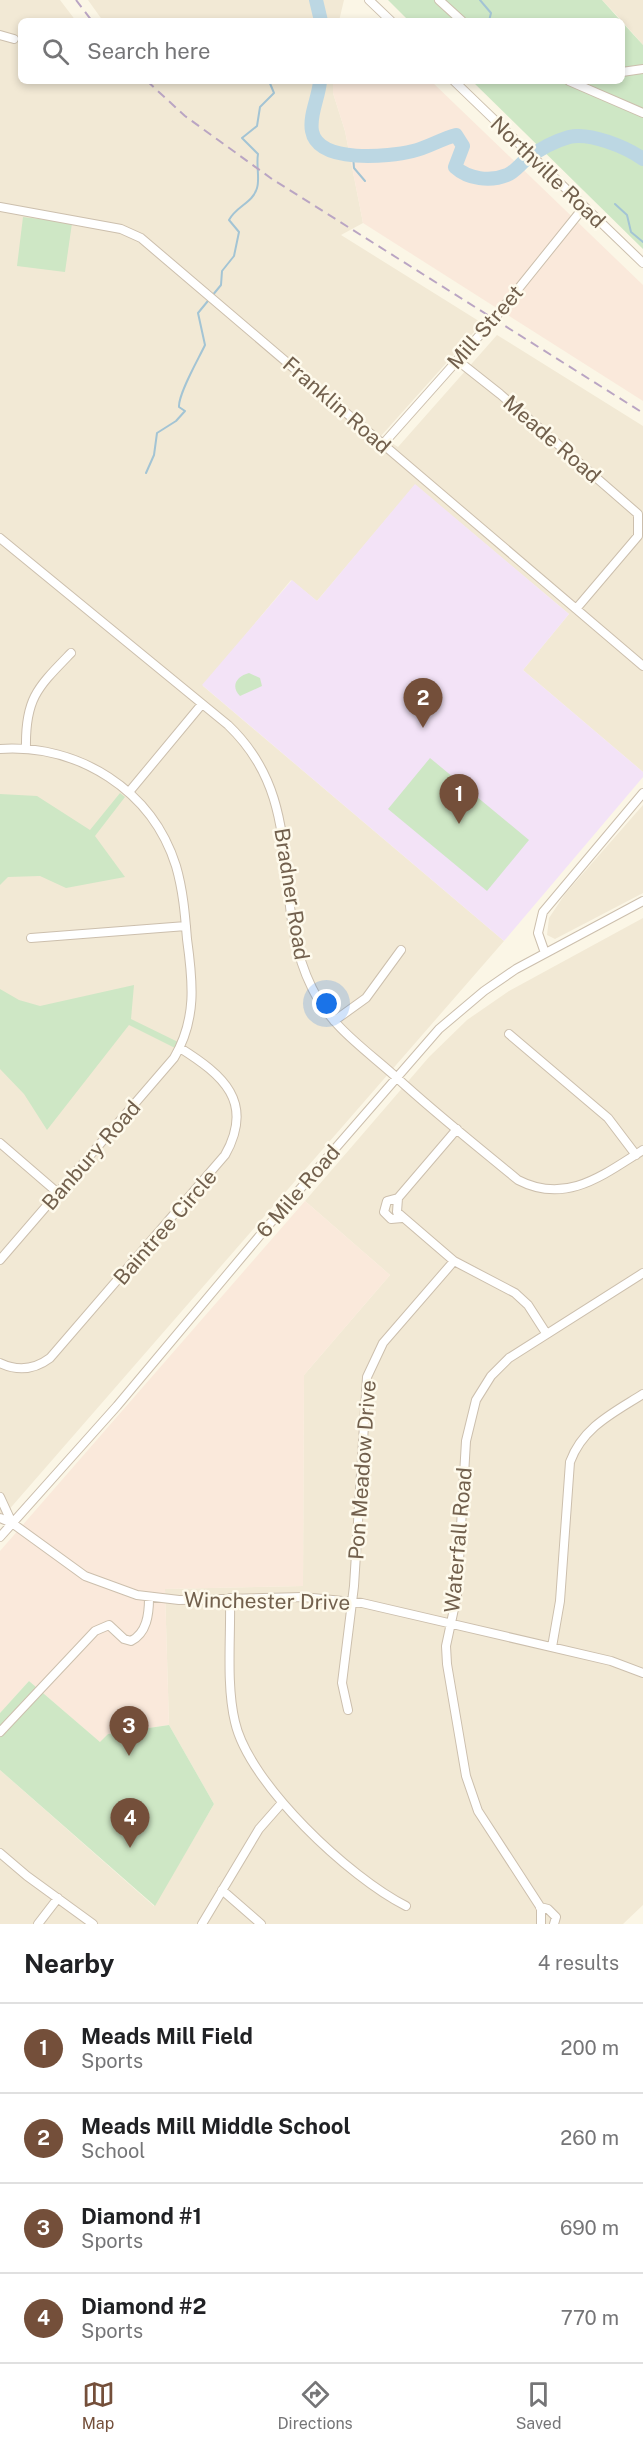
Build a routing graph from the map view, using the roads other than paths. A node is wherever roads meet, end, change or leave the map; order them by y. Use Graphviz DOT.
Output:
graph roads {
  1 [pos="369,0"];
  2 [pos="439,0"];
  3 [pos="388,18"];
  4 [pos="459,18"];
  5 [pos="0,35"];
  6 [pos="14,39"];
  7 [pos="643,69"];
  8 [pos="625,72"];
  9 [pos="458,84"];
  10 [pos="575,84"];
  11 [pos="643,113"];
  12 [pos="0,207"];
  13 [pos="585,207"];
  14 [pos="643,263"];
  15 [pos="457,360"];
  16 [pos="383,444"];
  17 [pos="0,538"];
  18 [pos="576,609"];
  19 [pos="71,653"];
  20 [pos="643,666"];
  21 [pos="202,704"];
  22 [pos="26,748"];
  23 [pos="0,749"];
  24 [pos="129,792"];
  25 [pos="643,793"];
  26 [pos="643,902"];
  27 [pos="186,926"];
  28 [pos="31,938"];
  29 [pos="401,950"];
  30 [pos="544,953"];
  31 [pos="333,1021"];
  32 [pos="509,1034"];
  33 [pos="180,1048"];
  34 [pos="395,1077"];
  35 [pos="457,1130"];
  36 [pos="0,1143"];
  37 [pos="640,1152"];
  38 [pos="58,1193"];
  39 [pos="398,1198"];
  40 [pos="402,1218"];
  41 [pos="0,1260"];
  42 [pos="454,1261"];
  43 [pos="643,1273"];
  44 [pos="546,1333"];
  45 [pos="0,1363"];
  46 [pos="643,1394"];
  47 [pos="0,1497"];
  48 [pos="0,1518"];
  49 [pos="12,1523"];
  50 [pos="0,1537"];
  51 [pos="149,1598"];
  52 [pos="230,1598"];
  53 [pos="352,1602"];
  54 [pos="451,1623"];
  55 [pos="552,1647"];
  56 [pos="643,1672"];
  57 [pos="348,1710"];
  58 [pos="0,1732"];
  59 [pos="281,1804"];
  60 [pos="0,1852"];
  61 [pos="222,1890"];
  62 [pos="58,1898"];
  63 [pos="406,1906"];
  64 [pos="540,1907"];
  65 [pos="38,1924"];
  66 [pos="93,1924"];
  67 [pos="202,1924"];
  68 [pos="261,1924"];
  69 [pos="540,1924"];
  70 [pos="554,1924"];
  1 -- 3 [label="street"];
  2 -- 4 [label="street"];
  5 -- 6 [label="street"];
  7 -- 8 [label="street"];
  9 -- 13 [label="street, Northville Road"];
  10 -- 11 [label="street"];
  12 -- 16 [label="street, Franklin Road"];
  13 -- 14 [label="street, Northville Road"];
  13 -- 15 [label="street, Mill Street"];
  15 -- 16 [label="street, Mill Street"];
  15 -- 18 [label="street, Meade Road"];
  16 -- 18 [label="street, Franklin Road"];
  17 -- 21 [label="street, Bradner Road"];
  18 -- 20 [label="street, Franklin Road"];
  19 -- 22 [label="street"];
  21 -- 24 [label="street"];
  21 -- 31 [label="street, Bradner Road"];
  22 -- 23 [label="street, Banbury Road"];
  22 -- 24 [label="street, Banbury Road"];
  24 -- 27 [label="street, Banbury Road"];
  25 -- 30 [label="street"];
  26 -- 30 [label="street, 6 Mile Road"];
  27 -- 28 [label="street"];
  27 -- 33 [label="street, Banbury Road"];
  29 -- 31 [label="street"];
  30 -- 34 [label="street, 6 Mile Road"];
  31 -- 34 [label="street, Bradner Road"];
  32 -- 37 [label="street"];
  33 -- 38 [label="street, Banbury Road"];
  33 -- 45 [label="street, Baintree Circle"];
  34 -- 35 [label="street, Bradner Road"];
  34 -- 49 [label="street, 6 Mile Road"];
  35 -- 37 [label="street, Bradner Road"];
  35 -- 39 [label="street"];
  36 -- 38 [label="street"];
  38 -- 41 [label="street, Banbury Road"];
  39 -- 40 [label="street"];
  39 -- 40 [label="street"];
  40 -- 42 [label="street"];
  42 -- 44 [label="street"];
  42 -- 53 [label="street, Pon Meadow Drive"];
  43 -- 44 [label="street, Waterfall Road"];
  44 -- 54 [label="street, Waterfall Road"];
  46 -- 55 [label="street"];
  47 -- 49 [label="street, Winchester Drive"];
  48 -- 49 [label="street, Winchester Drive"];
  49 -- 50 [label="street, 6 Mile Road"];
  49 -- 51 [label="street, Winchester Drive"];
  51 -- 52 [label="street, Winchester Drive"];
  51 -- 58 [label="street"];
  52 -- 53 [label="street, Winchester Drive"];
  52 -- 59 [label="street"];
  53 -- 54 [label="street, Winchester Drive"];
  53 -- 57 [label="street, Pon Meadow Drive"];
  54 -- 55 [label="street, Winchester Drive"];
  54 -- 64 [label="street, Waterfall Road"];
  55 -- 56 [label="street, Winchester Drive"];
  59 -- 61 [label="street"];
  59 -- 63 [label="street"];
  60 -- 62 [label="street"];
  61 -- 67 [label="street"];
  61 -- 68 [label="street"];
  62 -- 65 [label="street"];
  62 -- 66 [label="street"];
  64 -- 69 [label="street"];
  64 -- 70 [label="street, Waterfall Road"];
}
